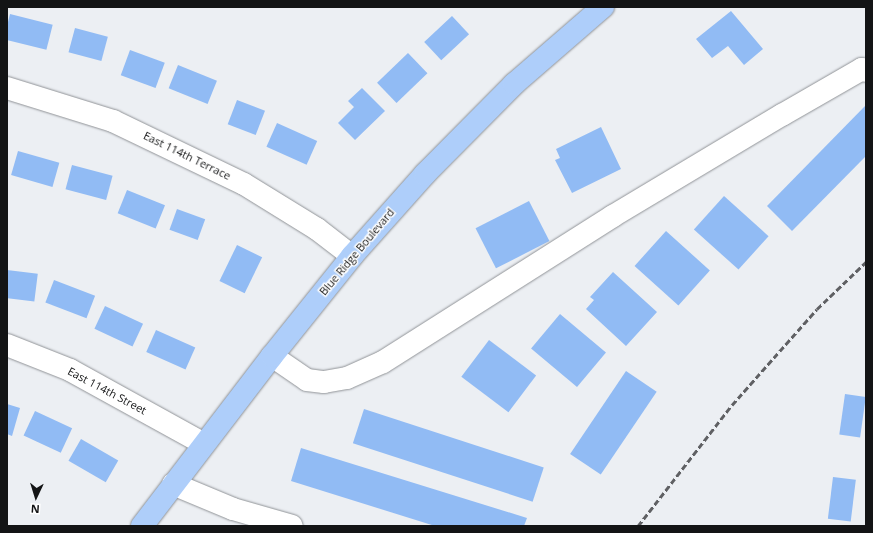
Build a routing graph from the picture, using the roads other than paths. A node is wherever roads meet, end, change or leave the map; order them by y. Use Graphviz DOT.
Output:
graph roads {
  1 [pos="603,7"];
  2 [pos="583,16"];
  3 [pos="866,71"];
  4 [pos="7,88"];
  5 [pos="352,256"];
  6 [pos="7,345"];
  7 [pos="272,356"];
  8 [pos="204,444"];
  9 [pos="173,484"];
  10 [pos="142,526"];
  11 [pos="292,526"];
  1 -- 2 [label="main road, Blue Ridge Boulevard"];
  2 -- 5 [label="main road, Blue Ridge Boulevard"];
  3 -- 7 [label="street"];
  4 -- 5 [label="street, East 114th Terrace"];
  5 -- 7 [label="main road, Blue Ridge Boulevard"];
  6 -- 8 [label="street, East 114th Street"];
  7 -- 8 [label="main road, Blue Ridge Boulevard"];
  8 -- 9 [label="main road, Blue Ridge Boulevard"];
  9 -- 10 [label="main road, Blue Ridge Boulevard"];
  9 -- 11 [label="street"];
}
